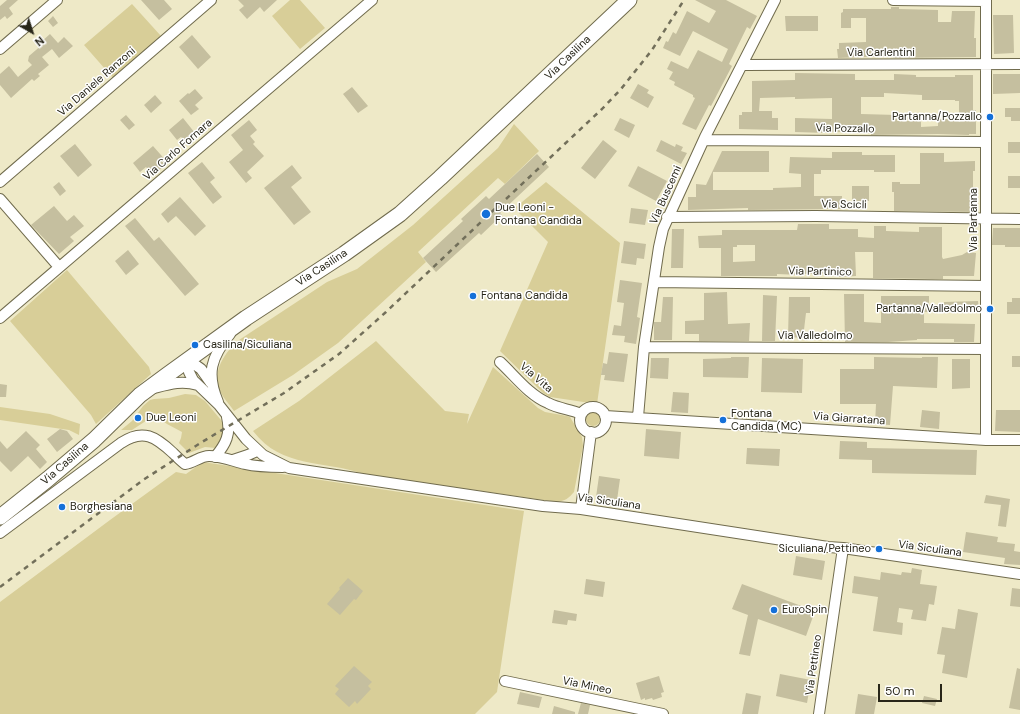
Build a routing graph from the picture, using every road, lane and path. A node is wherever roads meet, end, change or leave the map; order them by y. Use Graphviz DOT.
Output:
graph roads {
  1 [pos="57,0"];
  2 [pos="211,0"];
  3 [pos="372,0"];
  4 [pos="629,0"];
  5 [pos="775,0"];
  6 [pos="893,0"];
  7 [pos="986,0"];
  8 [pos="0,49"];
  9 [pos="986,64"];
  10 [pos="1020,64"];
  11 [pos="743,65"];
  12 [pos="704,140"];
  13 [pos="986,142"];
  14 [pos="0,182"];
  15 [pos="0,199"];
  16 [pos="667,217"];
  17 [pos="986,219"];
  18 [pos="1020,219"];
  19 [pos="59,267"];
  20 [pos="655,282"];
  21 [pos="986,286"];
  22 [pos="0,318"];
  23 [pos="246,318"];
  24 [pos="644,347"];
  25 [pos="986,348"];
  26 [pos="187,359"];
  27 [pos="500,362"];
  28 [pos="211,383"];
  29 [pos="198,385"];
  30 [pos="146,391"];
  31 [pos="219,405"];
  32 [pos="581,414"];
  33 [pos="227,415"];
  34 [pos="605,416"];
  35 [pos="638,417"];
  36 [pos="591,432"];
  37 [pos="986,440"];
  38 [pos="1020,440"];
  39 [pos="257,450"];
  40 [pos="215,457"];
  41 [pos="232,460"];
  42 [pos="289,468"];
  43 [pos="581,509"];
  44 [pos="0,516"];
  45 [pos="0,533"];
  46 [pos="843,548"];
  47 [pos="1020,574"];
  48 [pos="505,681"];
  49 [pos="663,714"];
  50 [pos="819,714"];
  1 -- 8 [label="street"];
  2 -- 14 [label="street, Via Daniele Ranzoni"];
  3 -- 19 [label="street, Via Carlo Fornara"];
  4 -- 23 [label="main road, Via Casilina"];
  5 -- 11 [label="street, Via Buscemi"];
  6 -- 7 [label="street"];
  7 -- 9 [label="street, Via Partanna"];
  9 -- 10 [label="street, Via Carlentini"];
  9 -- 11 [label="street, Via Carlentini"];
  9 -- 13 [label="street, Via Partanna"];
  11 -- 12 [label="street, Via Buscemi"];
  12 -- 13 [label="street, Via Pozzallo"];
  12 -- 16 [label="street, Via Buscemi"];
  13 -- 17 [label="street, Via Partanna"];
  15 -- 19 [label="street"];
  16 -- 17 [label="street, Via Scicli"];
  16 -- 20 [label="street, Via Buscemi"];
  17 -- 18 [label="street, Via Scicli"];
  17 -- 21 [label="street, Via Partanna"];
  19 -- 22 [label="street, Via Carlo Fornara"];
  20 -- 21 [label="street, Via Partinico"];
  20 -- 24 [label="street, Via Buscemi"];
  21 -- 25 [label="street, Via Partanna"];
  23 -- 26 [label="main road, Via Casilina"];
  23 -- 28 [label="street"];
  24 -- 25 [label="street, Via Valledolmo"];
  24 -- 35 [label="street, Via Buscemi"];
  25 -- 37 [label="street, Via Partanna"];
  26 -- 28 [label="street"];
  26 -- 29 [label="street"];
  26 -- 30 [label="main road, Via Casilina"];
  27 -- 32 [label="street, Via Vita"];
  28 -- 31 [label="street"];
  29 -- 30 [label="street"];
  29 -- 31 [label="street"];
  30 -- 44 [label="main road, Via Casilina"];
  31 -- 33 [label="street, Via Siculiana"];
  32 -- 34 [label="street"];
  32 -- 36 [label="street"];
  33 -- 39 [label="street, Via Siculiana"];
  33 -- 40 [label="street"];
  34 -- 35 [label="street, Via Giarratana"];
  34 -- 36 [label="street"];
  35 -- 37 [label="street, Via Giarratana"];
  36 -- 43 [label="street"];
  37 -- 38 [label="street, Via Giarratana"];
  39 -- 41 [label="street"];
  39 -- 42 [label="street, Via Siculiana"];
  40 -- 41 [label="street"];
  40 -- 45 [label="street"];
  41 -- 42 [label="street"];
  42 -- 43 [label="street, Via Siculiana"];
  43 -- 46 [label="street, Via Siculiana"];
  46 -- 47 [label="street, Via Siculiana"];
  46 -- 50 [label="street, Via Pettineo"];
  48 -- 49 [label="street, Via Mineo"];
}
